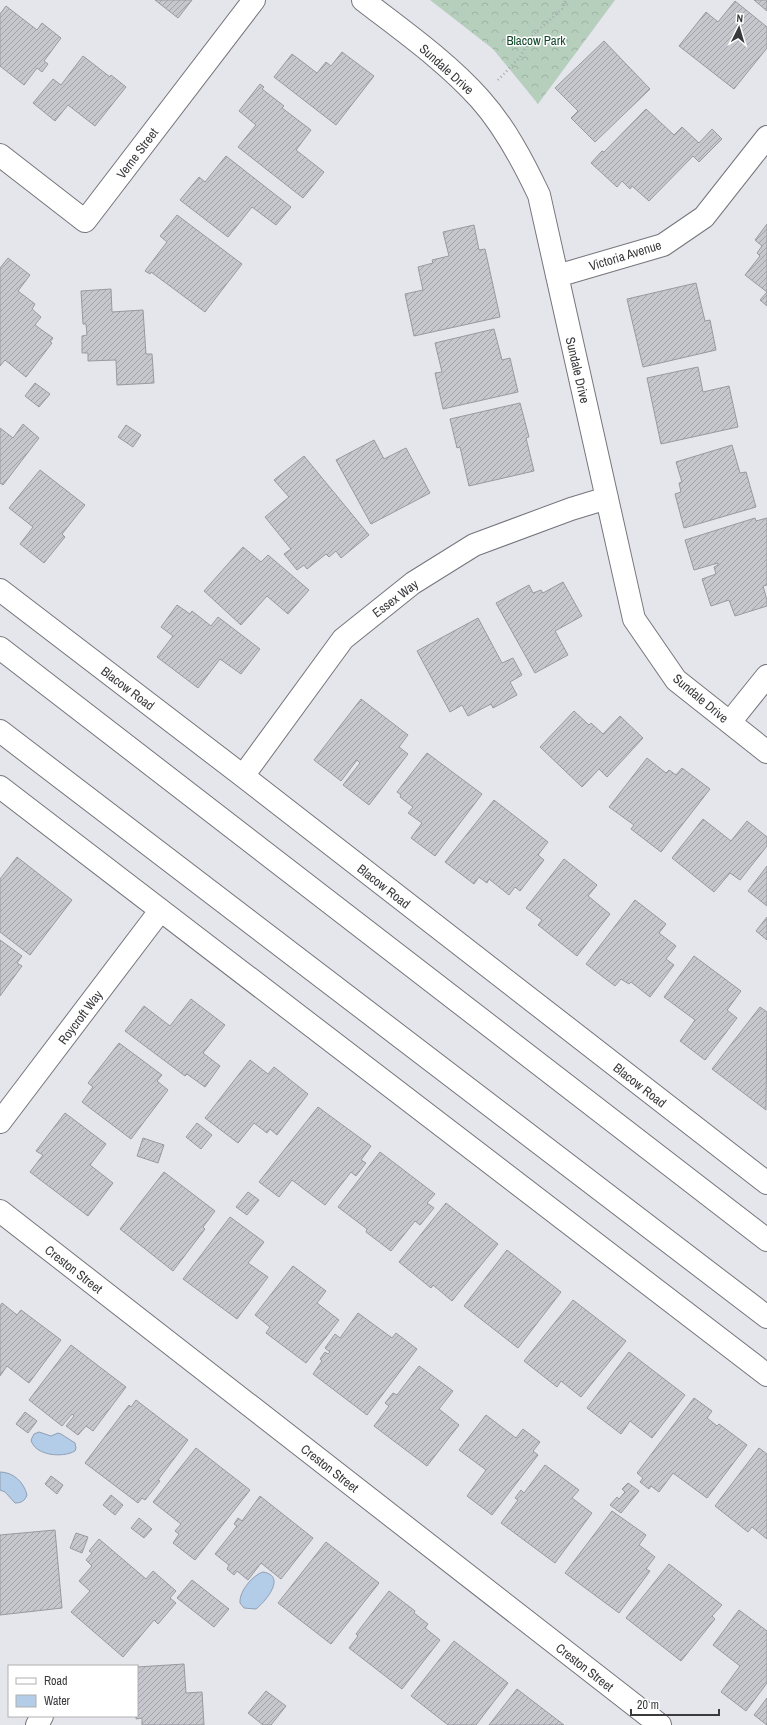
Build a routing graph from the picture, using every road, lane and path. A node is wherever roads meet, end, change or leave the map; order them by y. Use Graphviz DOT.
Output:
graph roads {
  1 [pos="254,0"];
  2 [pos="363,0"];
  3 [pos="566,0"];
  4 [pos="480,99"];
  5 [pos="767,137"];
  6 [pos="0,155"];
  7 [pos="557,276"];
  8 [pos="606,498"];
  9 [pos="0,590"];
  10 [pos="0,648"];
  11 [pos="767,676"];
  12 [pos="730,722"];
  13 [pos="0,731"];
  14 [pos="767,752"];
  15 [pos="243,776"];
  16 [pos="0,787"];
  17 [pos="160,911"];
  18 [pos="0,1122"];
  19 [pos="767,1183"];
  20 [pos="0,1211"];
  21 [pos="767,1240"];
  22 [pos="767,1317"];
  23 [pos="767,1376"];
  24 [pos="652,1723"];
  1 -- 6 [label="street, Verne Street"];
  2 -- 4 [label="street, Sundale Drive"];
  3 -- 4 [label="path"];
  4 -- 7 [label="street, Sundale Drive"];
  5 -- 7 [label="street, Victoria Avenue"];
  7 -- 8 [label="street, Sundale Drive"];
  8 -- 12 [label="street, Sundale Drive"];
  8 -- 15 [label="street, Essex Way"];
  9 -- 15 [label="street, Blacow Road"];
  10 -- 21 [label="street"];
  11 -- 12 [label="street"];
  12 -- 14 [label="street, Sundale Drive"];
  13 -- 22 [label="street"];
  15 -- 19 [label="street, Blacow Road"];
  16 -- 17 [label="street"];
  17 -- 18 [label="street, Roycroft Way"];
  17 -- 23 [label="street"];
  20 -- 24 [label="street, Creston Street"];
}
